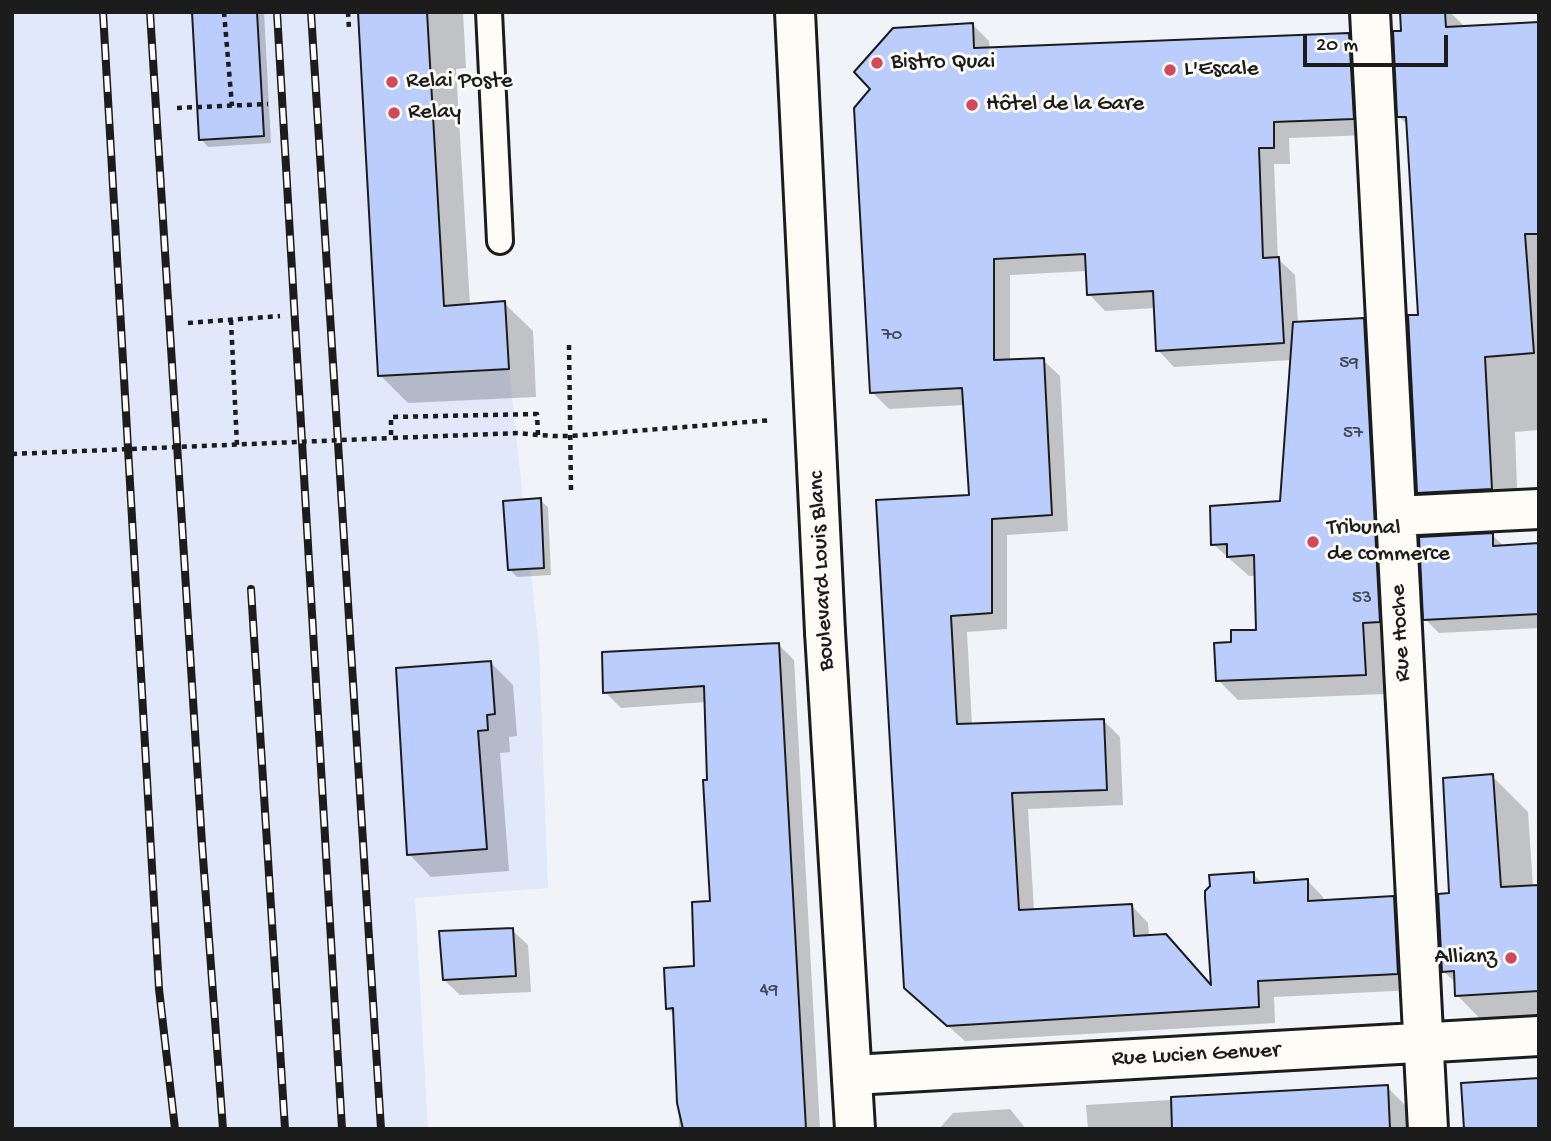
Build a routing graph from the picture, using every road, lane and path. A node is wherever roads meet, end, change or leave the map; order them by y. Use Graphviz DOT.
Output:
graph roads {
  1 [pos="224,12"];
  2 [pos="348,12"];
  3 [pos="489,12"];
  4 [pos="795,12"];
  5 [pos="1370,12"];
  6 [pos="349,29"];
  7 [pos="268,104"];
  8 [pos="232,106"];
  9 [pos="177,108"];
  10 [pos="500,241"];
  11 [pos="280,316"];
  12 [pos="231,320"];
  13 [pos="188,323"];
  14 [pos="569,345"];
  15 [pos="815,417"];
  16 [pos="538,435"];
  17 [pos="571,436"];
  18 [pos="391,438"];
  19 [pos="237,445"];
  20 [pos="12,454"];
  21 [pos="571,490"];
  22 [pos="1539,509"];
  23 [pos="1395,516"];
  24 [pos="1539,1036"];
  25 [pos="1423,1043"];
  26 [pos="853,1075"];
  27 [pos="855,1129"];
  28 [pos="1428,1129"];
  1 -- 8 [label="path"];
  2 -- 6 [label="path"];
  3 -- 10 [label="lane"];
  4 -- 15 [label="street, Boulevard Louis Blanc"];
  5 -- 23 [label="street, Rue Hoche"];
  7 -- 8 [label="path"];
  8 -- 9 [label="path"];
  11 -- 12 [label="path"];
  12 -- 13 [label="path"];
  12 -- 19 [label="path"];
  14 -- 17 [label="path"];
  15 -- 17 [label="path"];
  15 -- 26 [label="street, Boulevard Louis Blanc"];
  16 -- 17 [label="path"];
  16 -- 18 [label="path"];
  16 -- 18 [label="path"];
  17 -- 21 [label="path"];
  18 -- 19 [label="path, bridge"];
  19 -- 20 [label="path, bridge"];
  22 -- 23 [label="street"];
  23 -- 25 [label="street, Rue Hoche"];
  24 -- 25 [label="street, Rue Lucien Genuer"];
  25 -- 26 [label="street, Rue Lucien Genuer"];
  25 -- 28 [label="street, Rue Hoche"];
  26 -- 27 [label="street, Boulevard Louis Blanc"];
}
